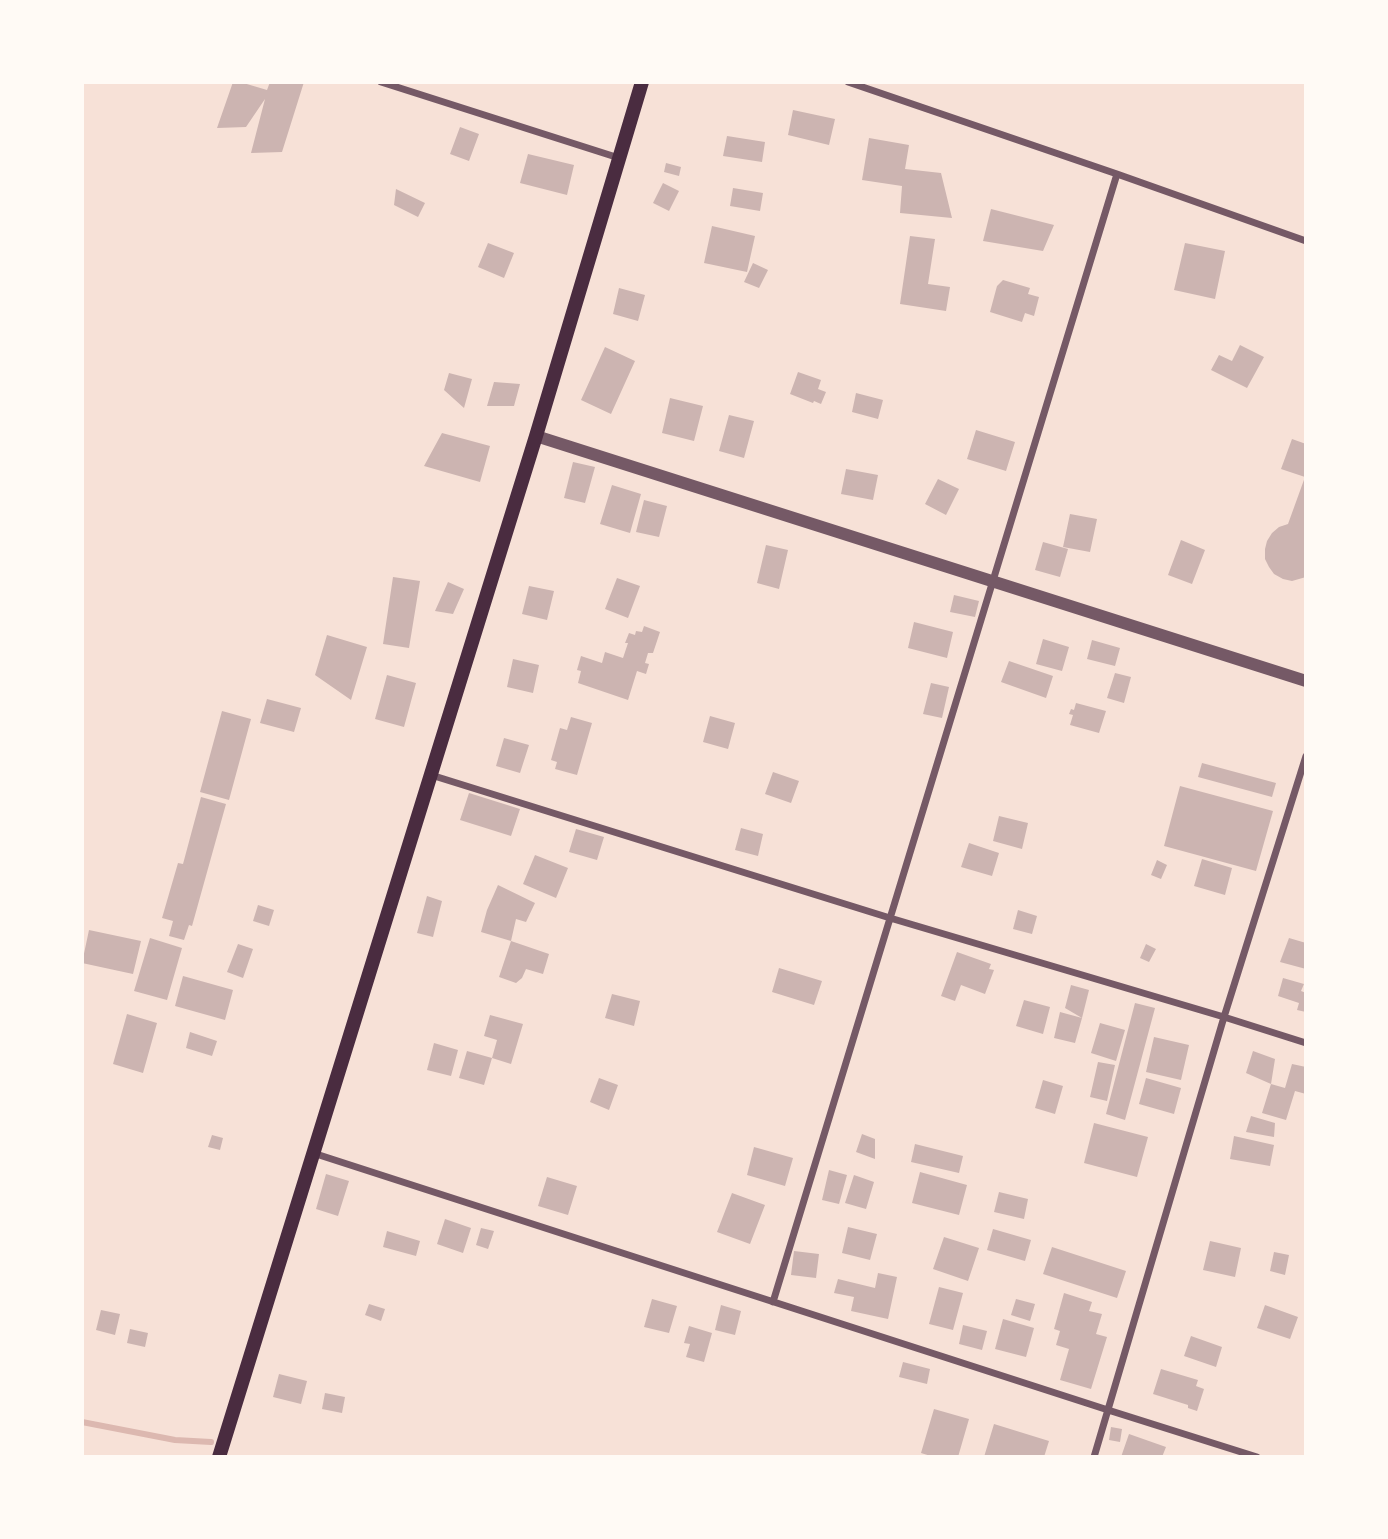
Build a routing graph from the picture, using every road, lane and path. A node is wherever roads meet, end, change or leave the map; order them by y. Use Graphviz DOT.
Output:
graph roads {
  1 [pos="381,82"];
  2 [pos="642,82"];
  3 [pos="848,82"];
  4 [pos="619,158"];
  5 [pos="1117,174"];
  6 [pos="1306,241"];
  7 [pos="536,436"];
  8 [pos="993,582"];
  9 [pos="1306,681"];
  10 [pos="1306,756"];
  11 [pos="431,775"];
  12 [pos="890,918"];
  13 [pos="1224,1017"];
  14 [pos="1306,1043"];
  15 [pos="313,1153"];
  16 [pos="773,1302"];
  17 [pos="1108,1410"];
  18 [pos="219,1457"];
  19 [pos="1094,1457"];
  20 [pos="1257,1457"];
  1 -- 4 [label="street"];
  2 -- 4 [label="main road"];
  3 -- 5 [label="street"];
  4 -- 7 [label="main road"];
  5 -- 6 [label="street"];
  5 -- 8 [label="street"];
  7 -- 8 [label="street"];
  7 -- 11 [label="main road"];
  8 -- 9 [label="street"];
  8 -- 12 [label="street"];
  10 -- 13 [label="street"];
  11 -- 12 [label="street"];
  11 -- 15 [label="main road"];
  12 -- 13 [label="street"];
  12 -- 16 [label="street"];
  13 -- 14 [label="street"];
  13 -- 17 [label="street"];
  15 -- 16 [label="street"];
  15 -- 18 [label="main road"];
  16 -- 17 [label="street"];
  17 -- 19 [label="street"];
  17 -- 20 [label="street"];
}
